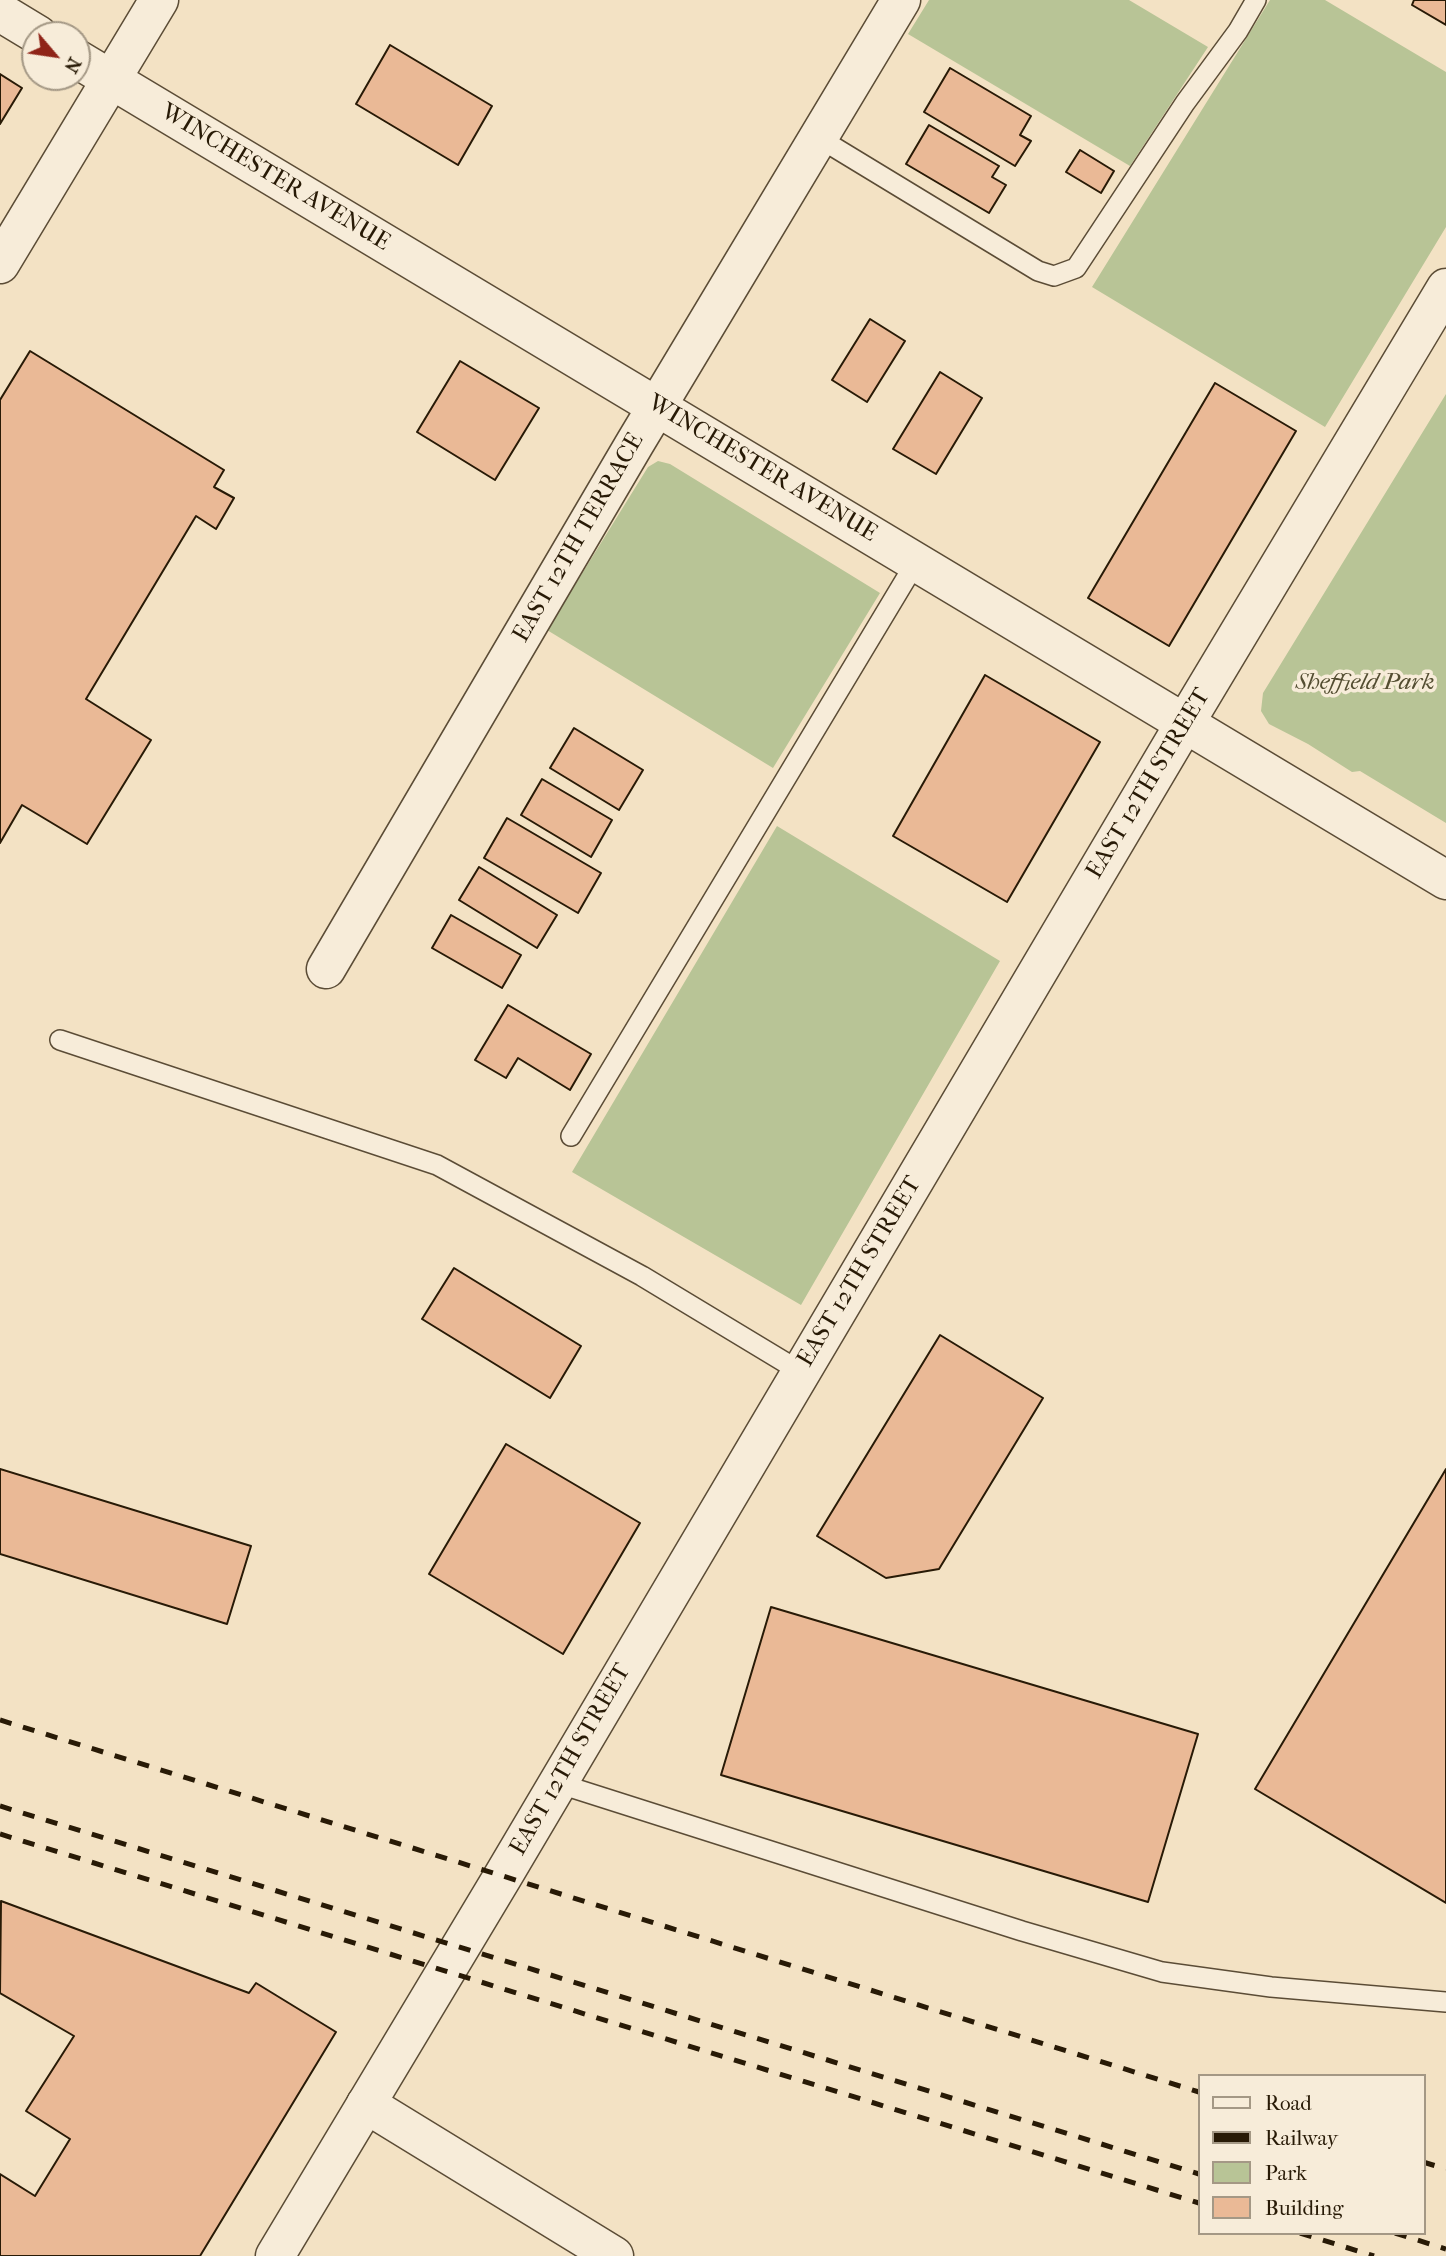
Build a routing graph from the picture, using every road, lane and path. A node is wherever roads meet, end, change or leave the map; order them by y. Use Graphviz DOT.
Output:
graph roads {
  1 [pos="159,0"];
  2 [pos="901,0"];
  3 [pos="1255,0"];
  4 [pos="0,12"];
  5 [pos="21,25"];
  6 [pos="91,67"];
  7 [pos="112,80"];
  8 [pos="818,138"];
  9 [pos="0,264"];
  10 [pos="1446,288"];
  11 [pos="657,407"];
  12 [pos="916,562"];
  13 [pos="1185,723"];
  14 [pos="1446,880"];
  15 [pos="326,969"];
  16 [pos="60,1040"];
  17 [pos="571,1136"];
  18 [pos="801,1372"];
  19 [pos="557,1783"];
  20 [pos="1446,2002"];
  21 [pos="366,2104"];
  22 [pos="275,2256"];
  23 [pos="614,2256"];
  1 -- 7 [label="street"];
  2 -- 8 [label="street, EAST 12TH TERRACE"];
  3 -- 8 [label="lane"];
  4 -- 5 [label="street"];
  6 -- 7 [label="street, WINCHESTER AVENUE"];
  7 -- 9 [label="street"];
  7 -- 11 [label="street, WINCHESTER AVENUE"];
  8 -- 11 [label="street, EAST 12TH TERRACE"];
  10 -- 13 [label="street, EAST 12TH STREET"];
  11 -- 12 [label="street, WINCHESTER AVENUE"];
  11 -- 15 [label="street, EAST 12TH TERRACE"];
  12 -- 13 [label="street, WINCHESTER AVENUE"];
  12 -- 17 [label="lane"];
  13 -- 14 [label="street, WINCHESTER AVENUE"];
  13 -- 18 [label="street, EAST 12TH STREET"];
  16 -- 18 [label="lane"];
  18 -- 19 [label="street, EAST 12TH STREET"];
  19 -- 20 [label="lane"];
  19 -- 21 [label="street, EAST 12TH STREET"];
  21 -- 22 [label="street, EAST 12TH STREET"];
  21 -- 23 [label="street"];
}
